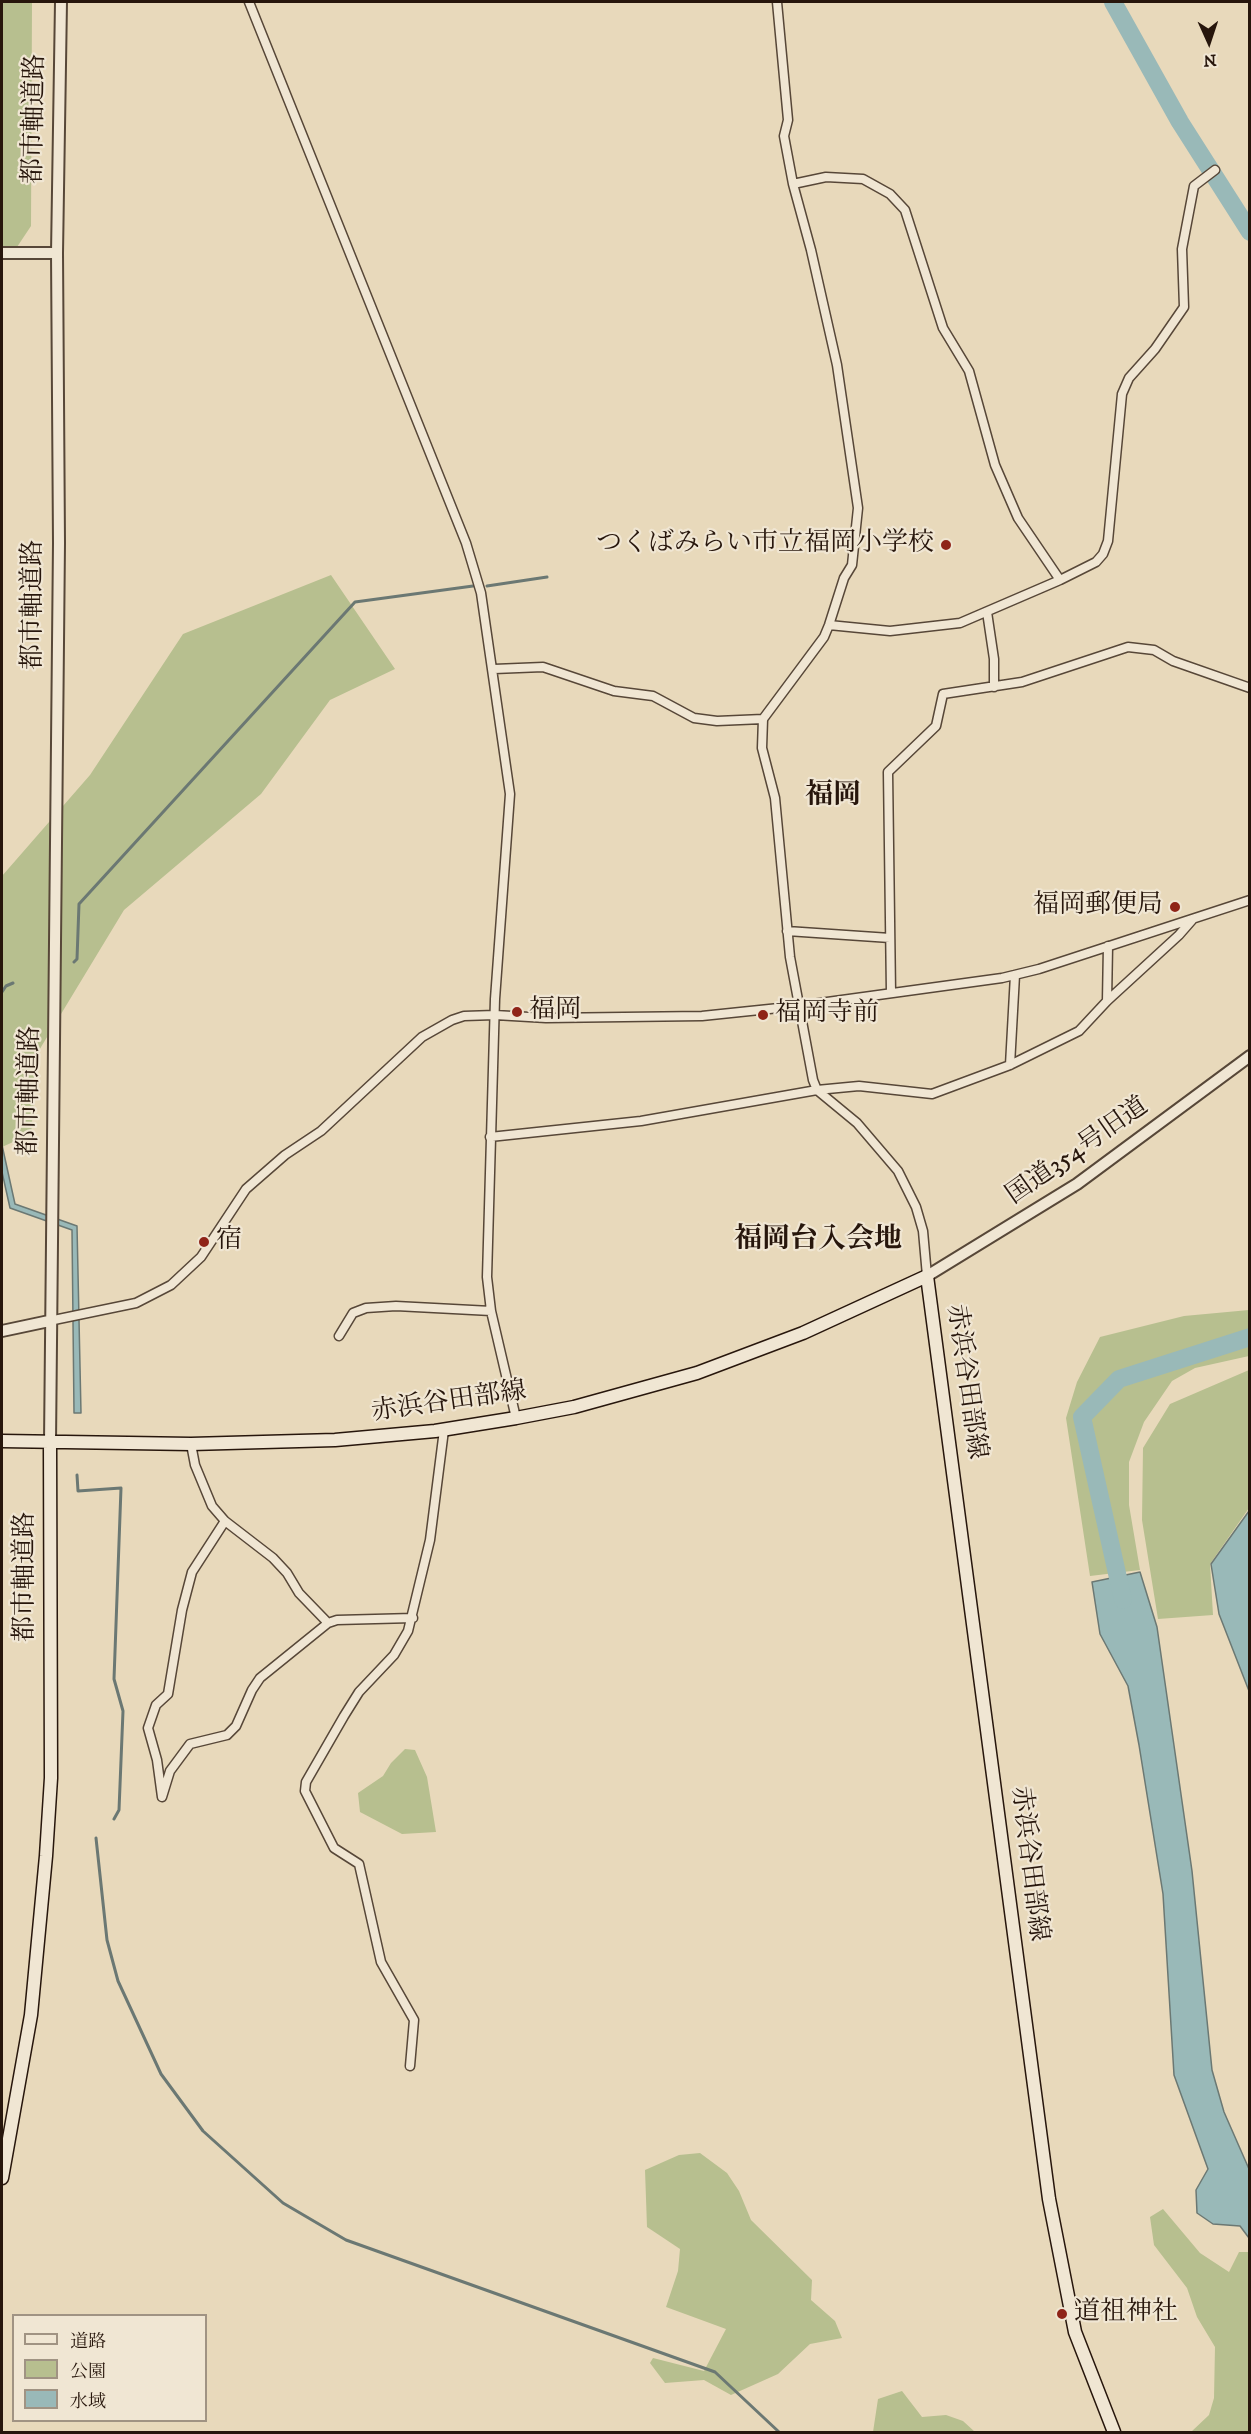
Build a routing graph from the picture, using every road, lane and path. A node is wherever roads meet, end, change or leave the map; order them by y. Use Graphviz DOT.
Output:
graph roads {
  1 [pos="61,2"];
  2 [pos="249,2"];
  3 [pos="777,2"];
  4 [pos="1211,173"];
  5 [pos="793,184"];
  6 [pos="2,253"];
  7 [pos="57,254"];
  8 [pos="1060,580"];
  9 [pos="987,612"];
  10 [pos="830,625"];
  11 [pos="494,669"];
  12 [pos="994,687"];
  13 [pos="1250,688"];
  14 [pos="763,719"];
  15 [pos="1250,900"];
  16 [pos="1193,919"];
  17 [pos="787,931"];
  18 [pos="890,938"];
  19 [pos="1107,946"];
  20 [pos="1016,975"];
  21 [pos="891,993"];
  22 [pos="1107,1001"];
  23 [pos="798,1006"];
  24 [pos="495,1015"];
  25 [pos="1250,1056"];
  26 [pos="1010,1065"];
  27 [pos="817,1090"];
  28 [pos="490,1137"];
  29 [pos="927,1276"];
  30 [pos="491,1311"];
  31 [pos="50,1321"];
  32 [pos="2,1331"];
  33 [pos="339,1336"];
  34 [pos="516,1418"];
  35 [pos="444,1430"];
  36 [pos="2,1441"];
  37 [pos="50,1441"];
  38 [pos="191,1444"];
  39 [pos="225,1521"];
  40 [pos="413,1618"];
  41 [pos="328,1623"];
  42 [pos="410,2066"];
  43 [pos="2,2178"];
  44 [pos="1114,2433"];
  1 -- 7 [label="street, 都市軸道路"];
  2 -- 11 [label="street"];
  3 -- 5 [label="street"];
  4 -- 8 [label="street"];
  5 -- 8 [label="street"];
  5 -- 10 [label="street"];
  6 -- 7 [label="street"];
  7 -- 31 [label="street, 都市軸道路"];
  8 -- 9 [label="street"];
  9 -- 10 [label="street"];
  9 -- 12 [label="street"];
  10 -- 14 [label="street"];
  11 -- 14 [label="street"];
  11 -- 24 [label="street"];
  12 -- 13 [label="street"];
  12 -- 18 [label="street"];
  14 -- 17 [label="street"];
  15 -- 16 [label="street"];
  16 -- 19 [label="street"];
  16 -- 22 [label="street"];
  17 -- 18 [label="street"];
  17 -- 23 [label="street"];
  18 -- 21 [label="street"];
  19 -- 20 [label="street"];
  19 -- 22 [label="street"];
  20 -- 21 [label="street"];
  20 -- 26 [label="street"];
  21 -- 23 [label="street"];
  22 -- 26 [label="street"];
  23 -- 24 [label="street"];
  23 -- 27 [label="street"];
  24 -- 28 [label="street"];
  24 -- 31 [label="street"];
  25 -- 29 [label="street, 国道354号旧道"];
  26 -- 27 [label="street"];
  27 -- 28 [label="street"];
  27 -- 29 [label="street"];
  28 -- 30 [label="street"];
  29 -- 34 [label="main road, 赤浜谷田部線"];
  29 -- 44 [label="main road, 赤浜谷田部線"];
  30 -- 33 [label="street"];
  30 -- 34 [label="street"];
  31 -- 32 [label="street"];
  31 -- 37 [label="street, 都市軸道路"];
  34 -- 35 [label="main road, 赤浜谷田部線"];
  35 -- 38 [label="main road, 赤浜谷田部線"];
  35 -- 40 [label="street"];
  36 -- 37 [label="main road, 赤浜谷田部線"];
  37 -- 38 [label="main road, 赤浜谷田部線"];
  37 -- 43 [label="main road, 都市軸道路"];
  38 -- 39 [label="street"];
  39 -- 41 [label="street"];
  39 -- 41 [label="street"];
  40 -- 41 [label="street"];
  40 -- 42 [label="street"];
}
